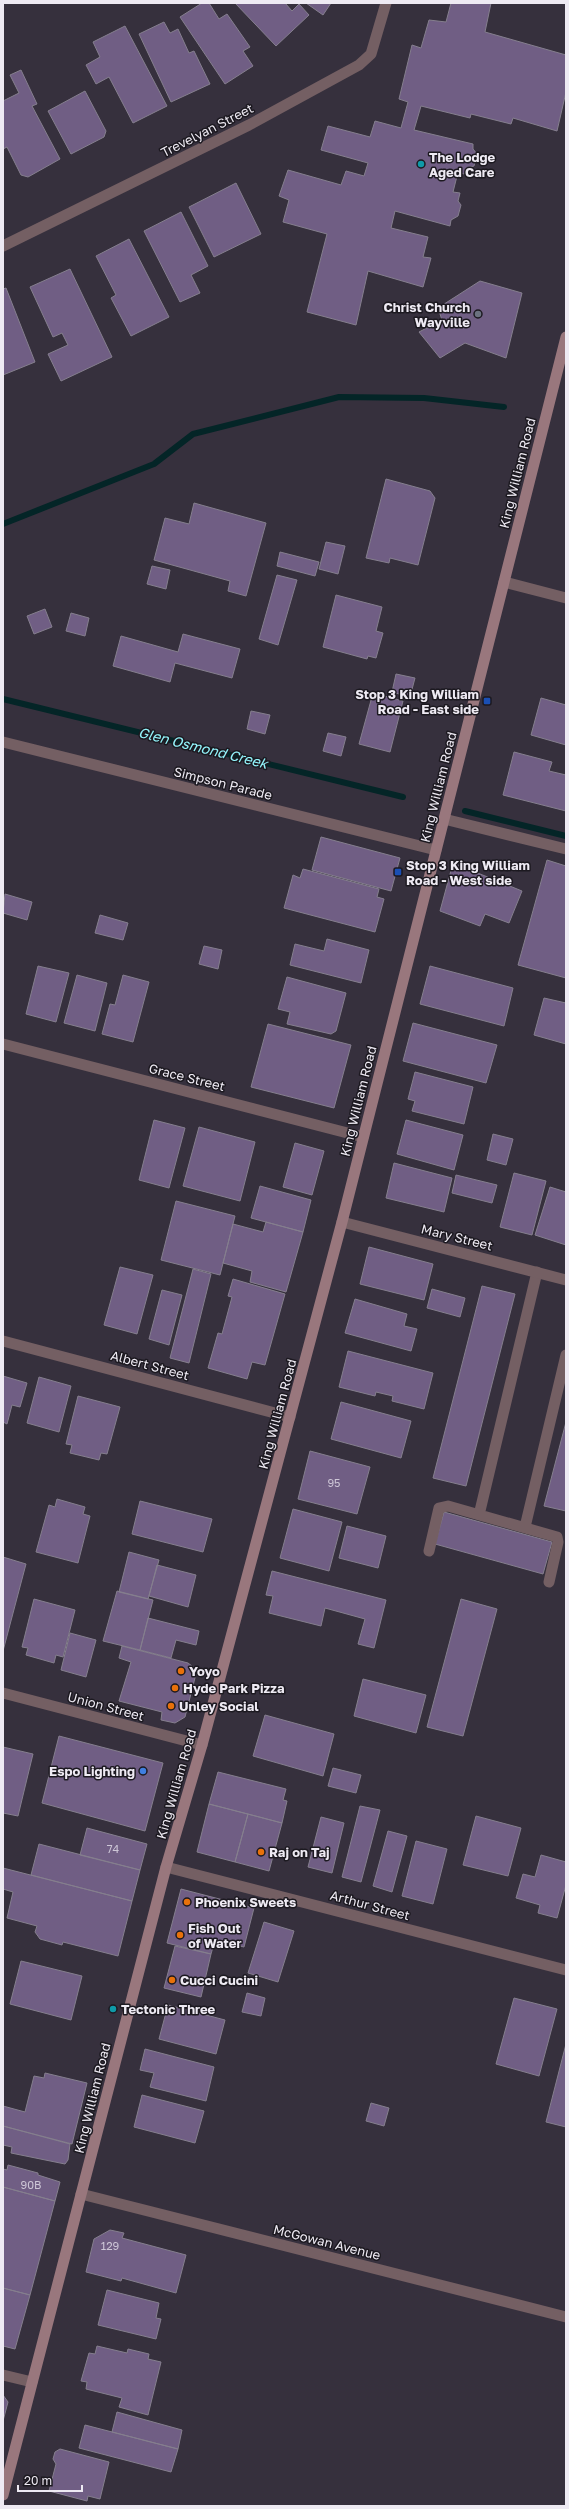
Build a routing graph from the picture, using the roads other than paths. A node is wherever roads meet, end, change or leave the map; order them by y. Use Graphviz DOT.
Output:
graph roads {
  1 [pos="386,3"];
  2 [pos="3,246"];
  3 [pos="566,337"];
  4 [pos="504,582"];
  5 [pos="566,598"];
  6 [pos="3,742"];
  7 [pos="444,819"];
  8 [pos="436,850"];
  9 [pos="566,850"];
  10 [pos="3,1044"];
  11 [pos="363,1137"];
  12 [pos="342,1222"];
  13 [pos="537,1272"];
  14 [pos="566,1280"];
  15 [pos="3,1341"];
  16 [pos="566,1355"];
  17 [pos="290,1417"];
  18 [pos="479,1515"];
  19 [pos="525,1527"];
  20 [pos="429,1551"];
  21 [pos="549,1582"];
  22 [pos="3,1693"];
  23 [pos="202,1745"];
  24 [pos="166,1867"];
  25 [pos="566,1970"];
  26 [pos="81,2194"];
  27 [pos="566,2317"];
  28 [pos="3,2375"];
  29 [pos="32,2382"];
  30 [pos="3,2495"];
  1 -- 2 [label="street, Trevelyan Street"];
  3 -- 4 [label="main road, King William Road"];
  4 -- 5 [label="street"];
  4 -- 7 [label="main road, King William Road"];
  6 -- 8 [label="street, Simpson Parade"];
  7 -- 8 [label="main road, King William Road"];
  7 -- 9 [label="street"];
  8 -- 11 [label="main road, King William Road"];
  10 -- 11 [label="street, Grace Street"];
  11 -- 12 [label="main road, King William Road"];
  12 -- 13 [label="street, Mary Street"];
  12 -- 17 [label="main road, King William Road"];
  13 -- 14 [label="street, Mary Street"];
  13 -- 18 [label="street"];
  15 -- 17 [label="street, Albert Street"];
  16 -- 19 [label="street"];
  17 -- 23 [label="main road, King William Road"];
  18 -- 19 [label="street"];
  18 -- 20 [label="street"];
  19 -- 21 [label="street"];
  22 -- 23 [label="street, Union Street"];
  23 -- 24 [label="main road, King William Road"];
  24 -- 25 [label="street, Arthur Street"];
  24 -- 26 [label="main road, King William Road"];
  26 -- 27 [label="street, McGowan Avenue"];
  26 -- 29 [label="main road, King William Road"];
  28 -- 29 [label="street"];
  29 -- 30 [label="main road, King William Road"];
}
